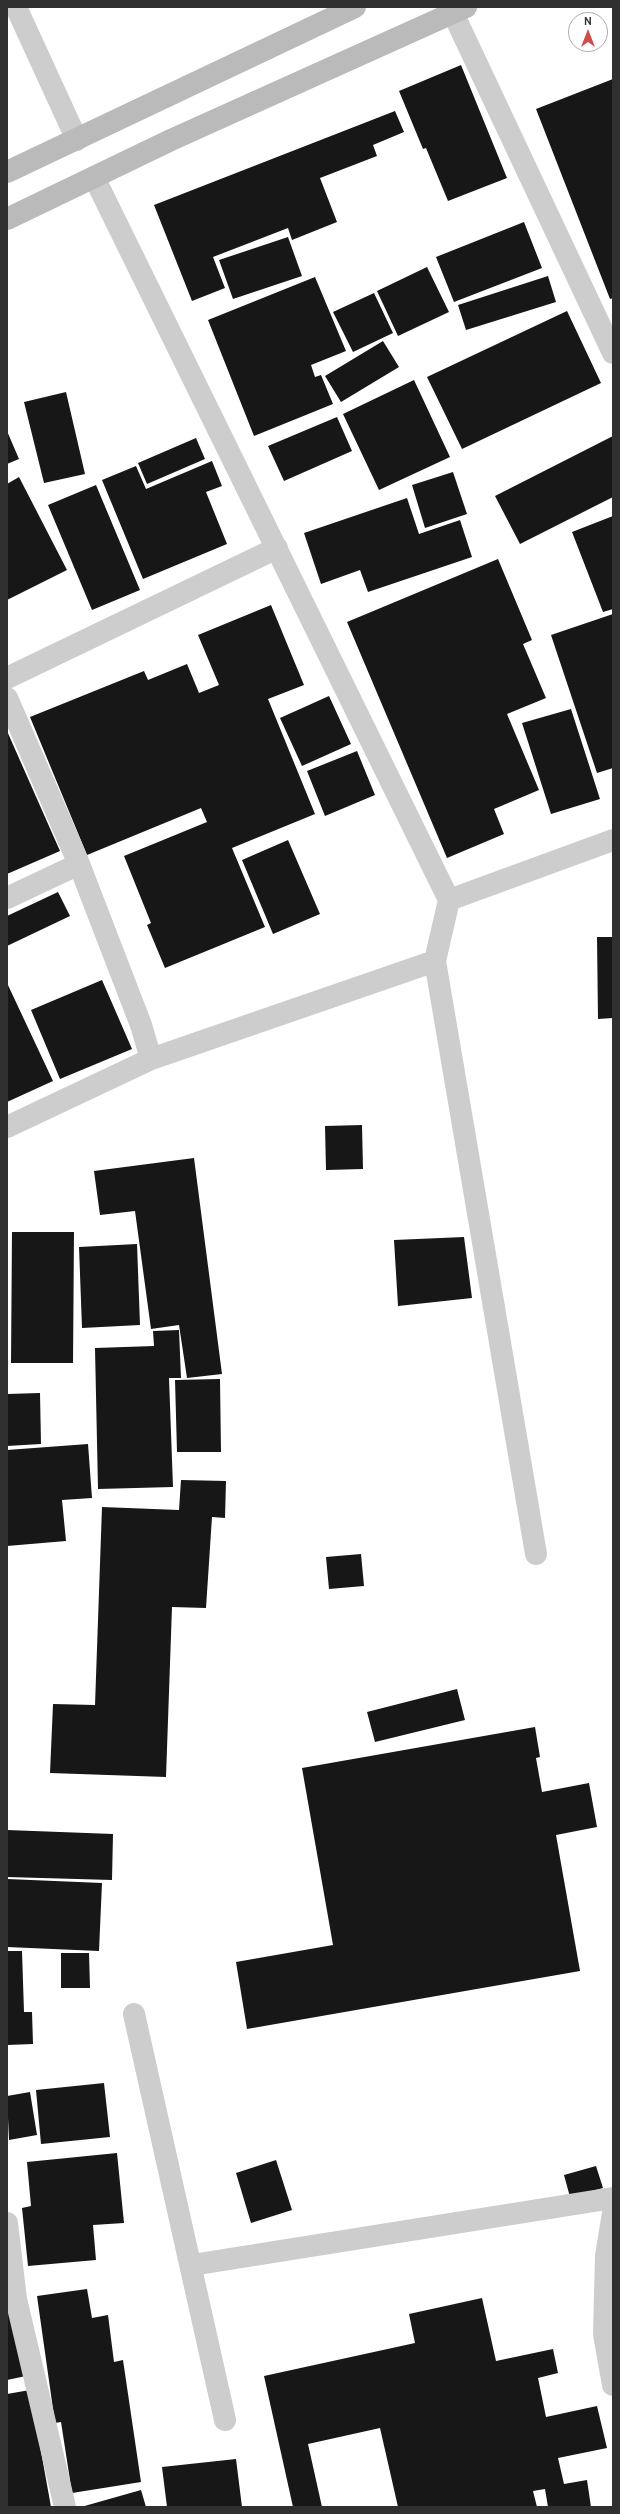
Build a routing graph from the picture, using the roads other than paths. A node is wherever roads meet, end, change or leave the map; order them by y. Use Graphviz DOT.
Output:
graph roads {
  1 [pos="16,7"];
  2 [pos="355,7"];
  3 [pos="460,10"];
  4 [pos="76,140"];
  5 [pos="7,172"];
  6 [pos="94,177"];
  7 [pos="7,219"];
  8 [pos="613,353"];
  9 [pos="277,548"];
  10 [pos="7,678"];
  11 [pos="7,698"];
  12 [pos="613,840"];
  13 [pos="79,864"];
  14 [pos="7,898"];
  15 [pos="449,900"];
  16 [pos="435,961"];
  17 [pos="151,1059"];
  18 [pos="7,1127"];
  19 [pos="536,1554"];
  20 [pos="134,2014"];
  21 [pos="613,2198"];
  22 [pos="613,2213"];
  23 [pos="7,2223"];
  24 [pos="192,2266"];
  25 [pos="613,2385"];
  26 [pos="225,2420"];
  27 [pos="65,2507"];
  1 -- 4 [label="street"];
  2 -- 4 [label="main road"];
  3 -- 6 [label="main road"];
  3 -- 8 [label="street"];
  4 -- 5 [label="main road"];
  6 -- 7 [label="main road"];
  6 -- 9 [label="street"];
  9 -- 10 [label="street"];
  9 -- 15 [label="street"];
  11 -- 13 [label="street"];
  12 -- 15 [label="street"];
  13 -- 14 [label="street"];
  13 -- 17 [label="street"];
  15 -- 16 [label="street"];
  16 -- 17 [label="street"];
  16 -- 19 [label="street"];
  17 -- 18 [label="street"];
  20 -- 24 [label="street"];
  21 -- 24 [label="street"];
  22 -- 25 [label="street"];
  23 -- 27 [label="street"];
  24 -- 26 [label="street"];
}
